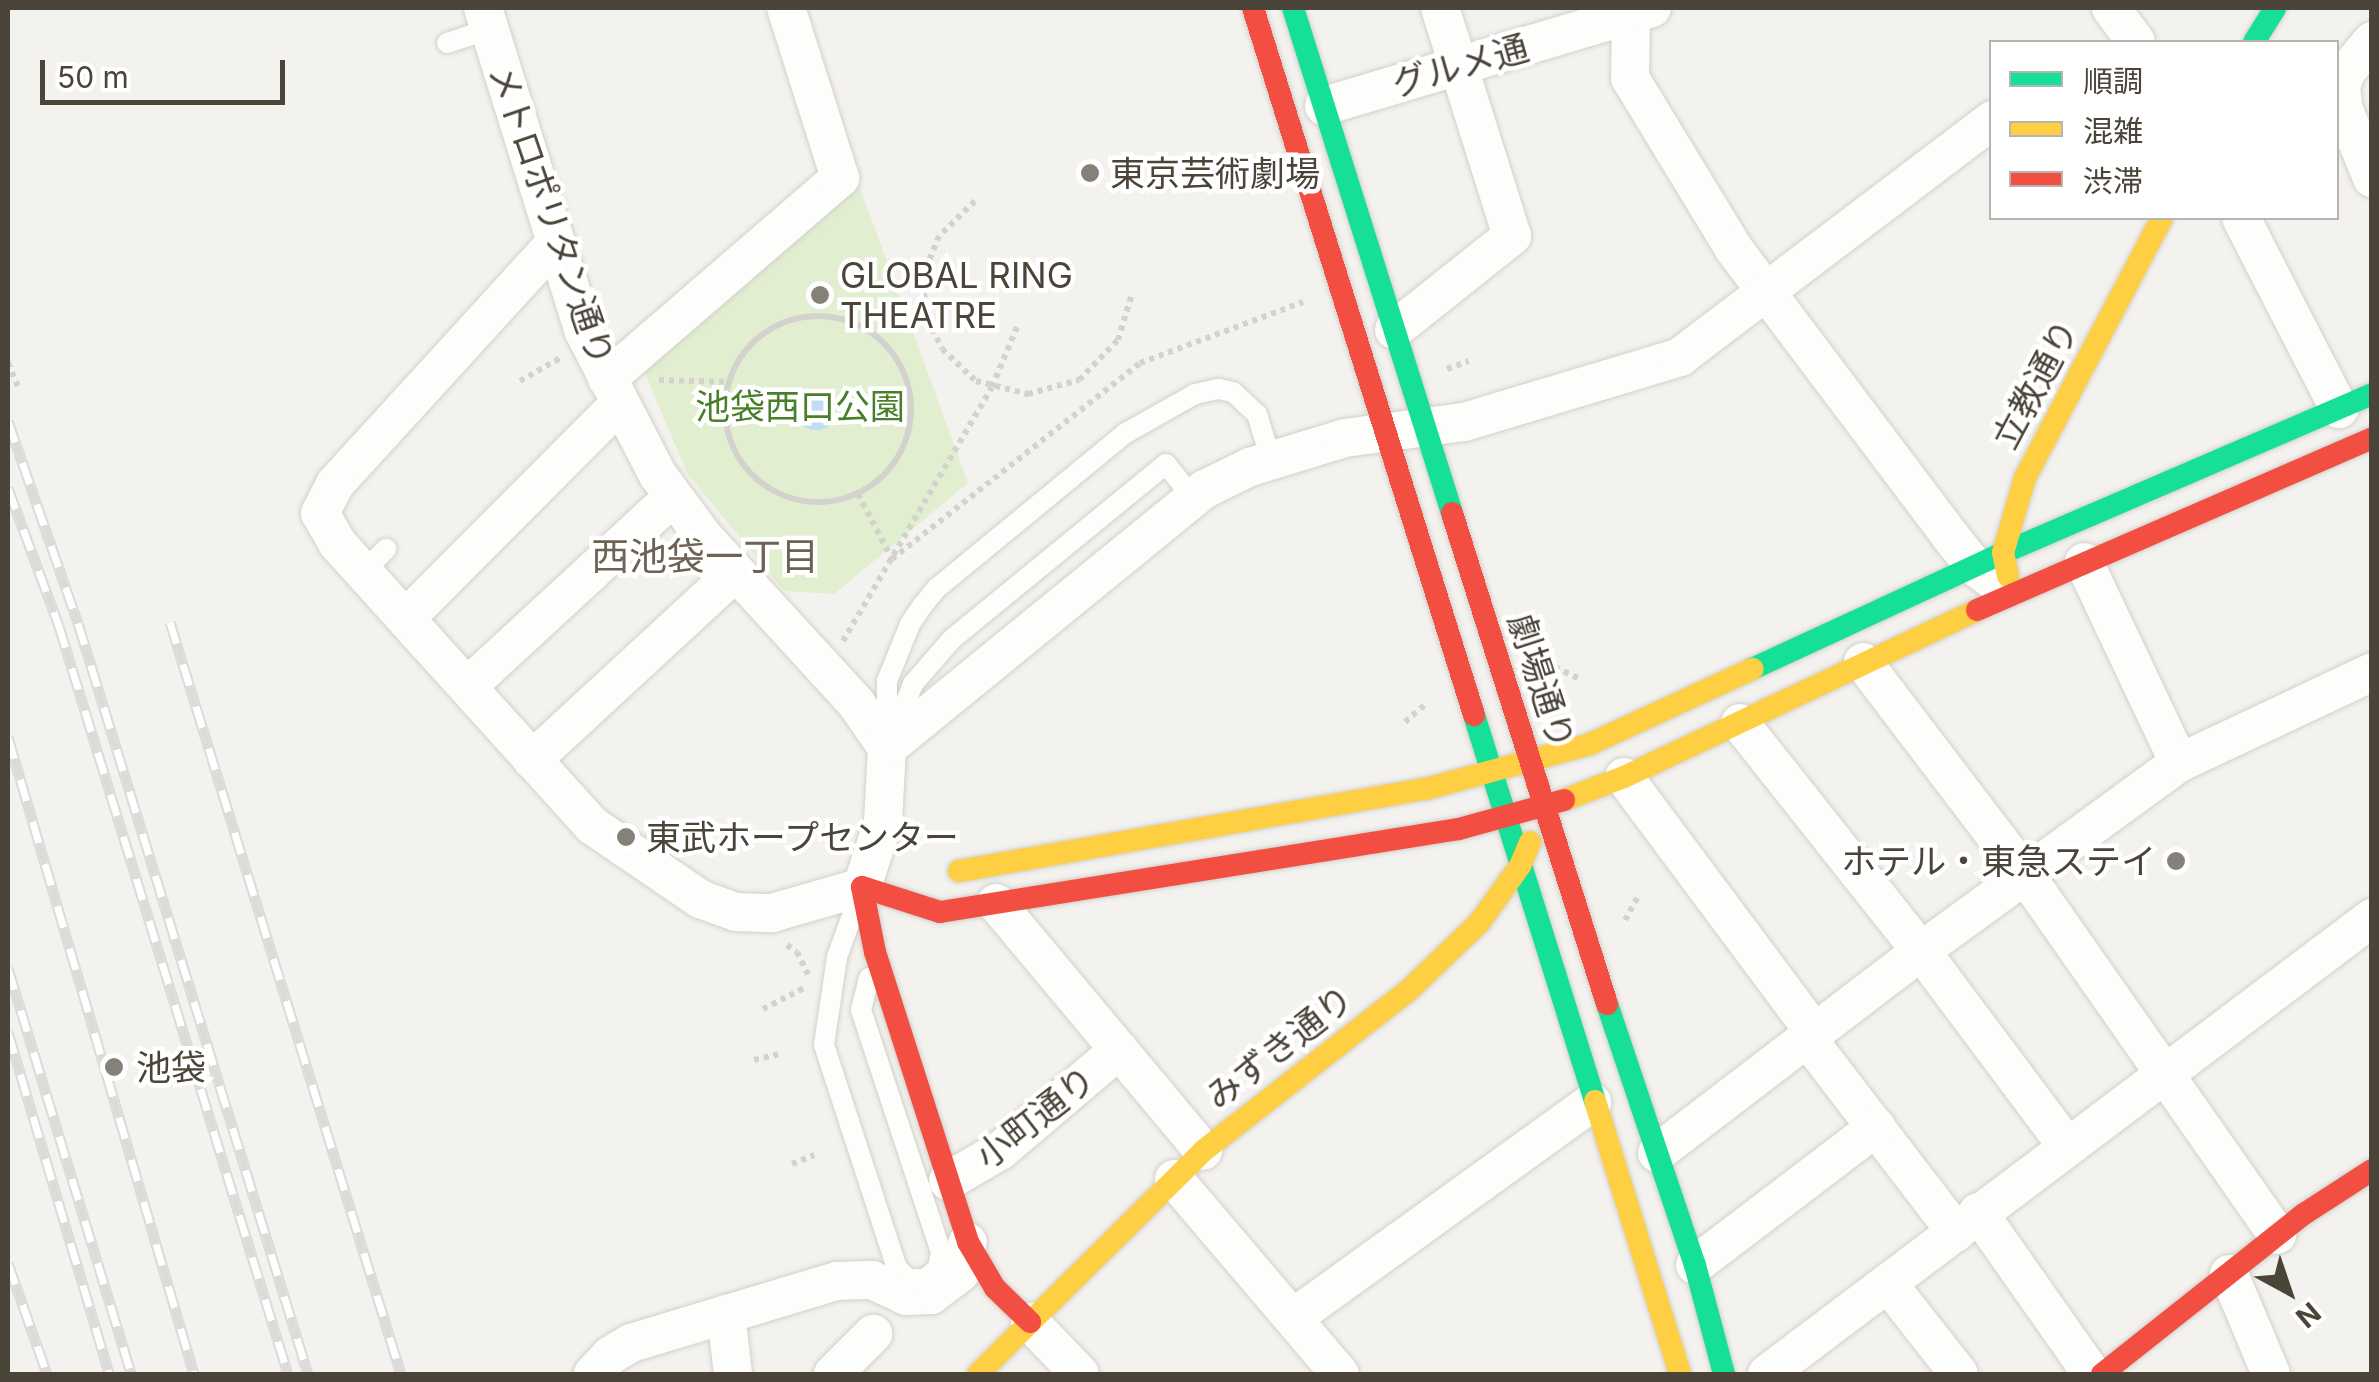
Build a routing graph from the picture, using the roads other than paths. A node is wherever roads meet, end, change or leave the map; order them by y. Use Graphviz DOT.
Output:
graph roads {
  1 [pos="786,8"];
  2 [pos="1253,8"];
  3 [pos="1293,8"];
  4 [pos="1440,8"];
  5 [pos="2275,8"];
  6 [pos="1642,12"];
  7 [pos="487,18"];
  8 [pos="2255,40"];
  9 [pos="2372,40"];
  10 [pos="447,43"];
  11 [pos="1457,65"];
  12 [pos="1324,106"];
  13 [pos="1989,122"];
  14 [pos="2372,178"];
  15 [pos="2161,220"];
  16 [pos="2242,220"];
  17 [pos="556,242"];
  18 [pos="1765,293"];
  19 [pos="1394,330"];
  20 [pos="613,391"];
  21 [pos="2356,402"];
  22 [pos="1425,428"];
  23 [pos="1384,433"];
  24 [pos="2372,438"];
  25 [pos="1271,460"];
  26 [pos="672,498"];
  27 [pos="1989,560"];
  28 [pos="2084,562"];
  29 [pos="736,572"];
  30 [pos="2012,594"];
  31 [pos="406,618"];
  32 [pos="1864,662"];
  33 [pos="2372,672"];
  34 [pos="468,686"];
  35 [pos="1740,722"];
  36 [pos="888,748"];
  37 [pos="532,760"];
  38 [pos="1531,762"];
  39 [pos="2179,763"];
  40 [pos="1491,774"];
  41 [pos="1624,776"];
  42 [pos="1545,808"];
  43 [pos="1504,817"];
  44 [pos="1520,866"];
  45 [pos="2026,876"];
  46 [pos="862,887"];
  47 [pos="996,903"];
  48 [pos="2372,918"];
  49 [pos="1921,951"];
  50 [pos="875,952"];
  51 [pos="1811,1035"];
  52 [pos="1119,1050"];
  53 [pos="2168,1073"];
  54 [pos="1592,1102"];
  55 [pos="1876,1128"];
  56 [pos="2067,1146"];
  57 [pos="1202,1150"];
  58 [pos="1657,1152"];
  59 [pos="2372,1170"];
  60 [pos="1174,1179"];
  61 [pos="948,1181"];
  62 [pos="1967,1222"];
  63 [pos="2277,1235"];
  64 [pos="968,1242"];
  65 [pos="1695,1266"];
  66 [pos="2229,1274"];
  67 [pos="1890,1285"];
  68 [pos="726,1314"];
  69 [pos="1292,1318"];
  70 [pos="1030,1322"];
  71 [pos="874,1334"];
  72 [pos="593,1374"];
  73 [pos="733,1374"];
  74 [pos="833,1374"];
  75 [pos="978,1374"];
  76 [pos="1080,1374"];
  77 [pos="1339,1374"];
  78 [pos="1680,1374"];
  79 [pos="1724,1374"];
  80 [pos="1767,1374"];
  81 [pos="1959,1374"];
  82 [pos="2092,1374"];
  83 [pos="2102,1374"];
  84 [pos="2271,1374"];
  1 -- 20 [label="street"];
  2 -- 23 [label="street"];
  3 -- 12 [label="street, 劇場通り"];
  4 -- 11 [label="street"];
  5 -- 8 [label="street"];
  6 -- 11 [label="street, グルメ通"];
  6 -- 18 [label="street"];
  7 -- 10 [label="lane"];
  7 -- 17 [label="street, メトロポリタン通り"];
  9 -- 14 [label="street"];
  11 -- 12 [label="street, グルメ通"];
  11 -- 19 [label="street"];
  12 -- 19 [label="street, 劇場通り"];
  13 -- 18 [label="street"];
  15 -- 27 [label="street, 立教通り"];
  16 -- 21 [label="street"];
  17 -- 20 [label="street, メトロポリタン通り"];
  17 -- 31 [label="street"];
  18 -- 22 [label="street"];
  18 -- 27 [label="street"];
  19 -- 22 [label="street, 劇場通り"];
  20 -- 26 [label="street, メトロポリタン通り"];
  20 -- 31 [label="street"];
  21 -- 27 [label="street"];
  22 -- 23 [label="street"];
  22 -- 38 [label="street, 劇場通り"];
  23 -- 25 [label="street"];
  23 -- 40 [label="street"];
  24 -- 28 [label="street"];
  25 -- 36 [label="street"];
  25 -- 36 [label="lane"];
  26 -- 29 [label="street, メトロポリタン通り"];
  26 -- 34 [label="street"];
  27 -- 30 [label="street"];
  27 -- 38 [label="street"];
  28 -- 30 [label="street"];
  28 -- 39 [label="street"];
  29 -- 36 [label="street, メトロポリタン通り"];
  29 -- 37 [label="street"];
  30 -- 32 [label="street"];
  31 -- 34 [label="street"];
  32 -- 35 [label="street"];
  32 -- 45 [label="street"];
  33 -- 39 [label="street"];
  34 -- 37 [label="street"];
  35 -- 41 [label="street"];
  35 -- 49 [label="street"];
  36 -- 46 [label="street"];
  37 -- 46 [label="street"];
  38 -- 40 [label="street"];
  38 -- 42 [label="street, 劇場通り"];
  39 -- 45 [label="street"];
  40 -- 43 [label="street"];
  40 -- 46 [label="street"];
  41 -- 42 [label="street"];
  41 -- 51 [label="street"];
  42 -- 43 [label="street"];
  42 -- 44 [label="street, みずき通り"];
  42 -- 58 [label="street, 劇場通り"];
  43 -- 44 [label="street"];
  43 -- 47 [label="street"];
  44 -- 54 [label="street"];
  44 -- 57 [label="street, みずき通り"];
  45 -- 49 [label="street"];
  45 -- 53 [label="street"];
  46 -- 47 [label="street"];
  46 -- 50 [label="street"];
  46 -- 50 [label="lane"];
  47 -- 52 [label="street, 小町通り"];
  48 -- 53 [label="street"];
  49 -- 51 [label="street"];
  49 -- 56 [label="street"];
  50 -- 61 [label="street"];
  51 -- 55 [label="street"];
  51 -- 58 [label="street"];
  52 -- 57 [label="street, 小町通り"];
  52 -- 61 [label="street, 小町通り"];
  53 -- 56 [label="street"];
  53 -- 63 [label="street"];
  54 -- 69 [label="street"];
  54 -- 78 [label="street"];
  55 -- 62 [label="street"];
  55 -- 65 [label="street"];
  56 -- 62 [label="street"];
  57 -- 60 [label="street, みずき通り"];
  58 -- 65 [label="street, 劇場通り"];
  59 -- 63 [label="street"];
  60 -- 69 [label="street"];
  60 -- 70 [label="street, みずき通り"];
  61 -- 64 [label="street"];
  62 -- 67 [label="street"];
  62 -- 82 [label="street"];
  63 -- 66 [label="street"];
  64 -- 68 [label="street"];
  64 -- 70 [label="street"];
  65 -- 79 [label="street, 劇場通り"];
  66 -- 83 [label="street"];
  66 -- 84 [label="street"];
  67 -- 80 [label="street"];
  67 -- 81 [label="street"];
  68 -- 72 [label="street"];
  68 -- 73 [label="street"];
  69 -- 77 [label="street"];
  70 -- 75 [label="street, みずき通り"];
  70 -- 76 [label="street"];
  71 -- 74 [label="street"];
}
